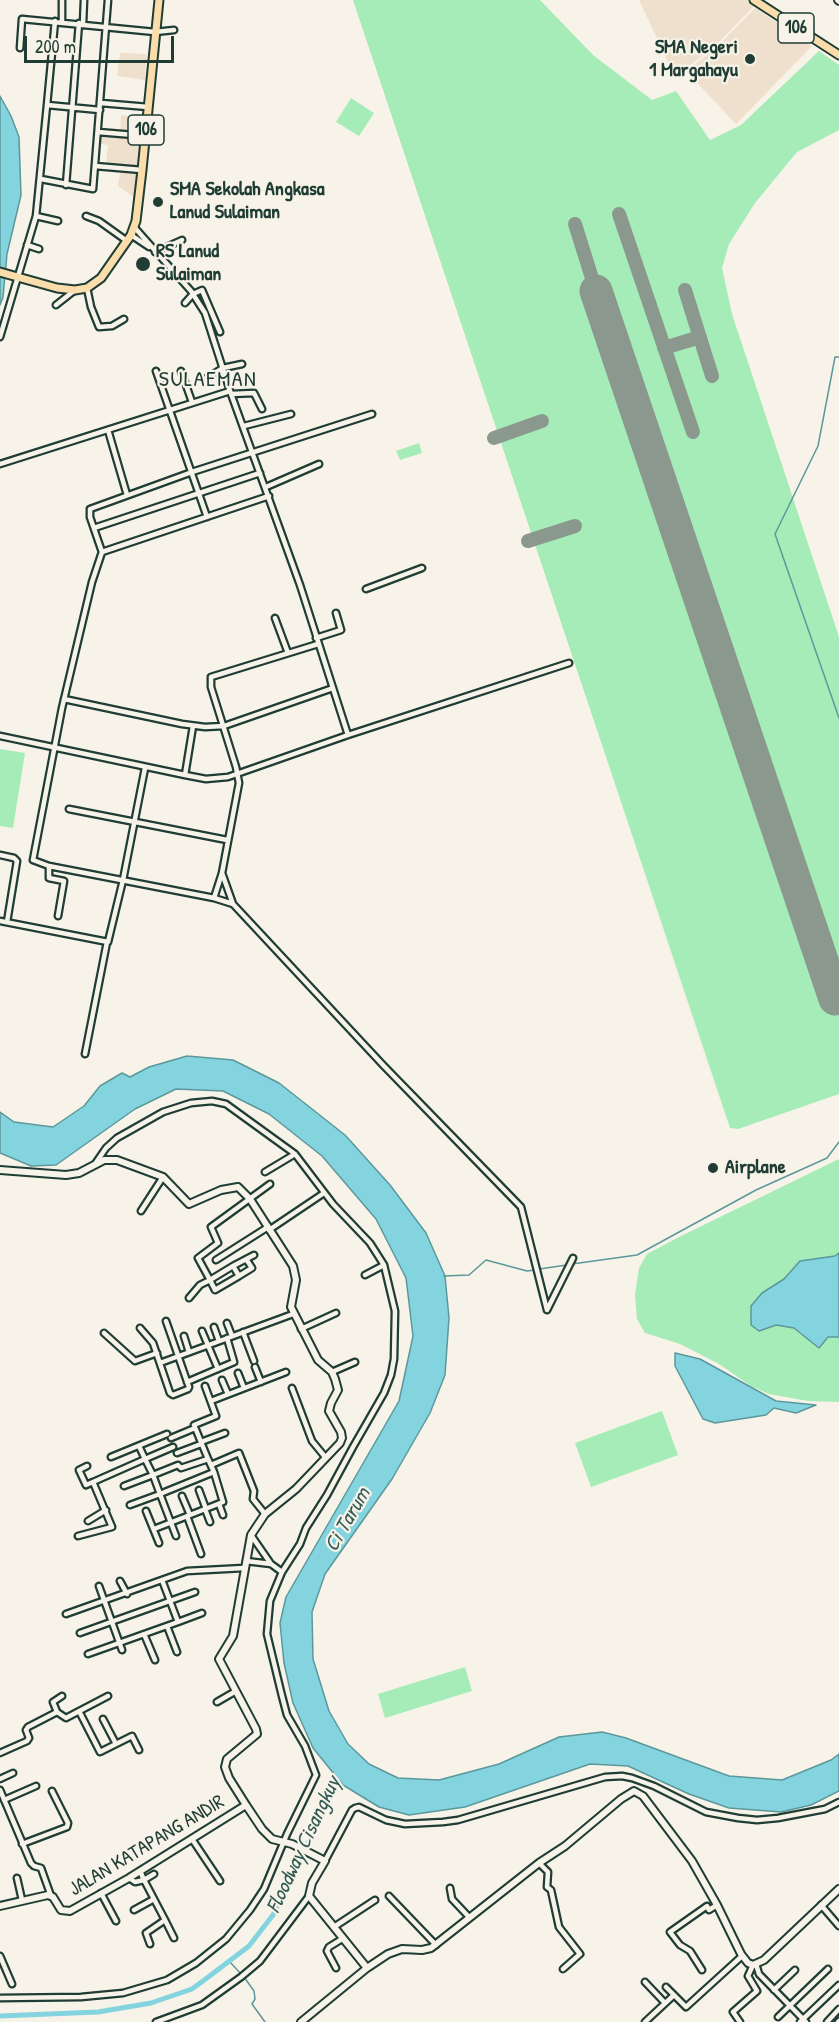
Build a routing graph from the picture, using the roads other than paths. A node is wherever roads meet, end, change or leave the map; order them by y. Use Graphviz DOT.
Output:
graph roads {
  1 [pos="62,0"];
  2 [pos="84,0"];
  3 [pos="108,0"];
  4 [pos="159,0"];
  5 [pos="754,0"];
  6 [pos="55,21"];
  7 [pos="62,21"];
  8 [pos="81,23"];
  9 [pos="105,26"];
  10 [pos="174,30"];
  11 [pos="155,33"];
  12 [pos="20,48"];
  13 [pos="839,55"];
  14 [pos="101,103"];
  15 [pos="47,105"];
  16 [pos="148,107"];
  17 [pos="73,108"];
  18 [pos="100,110"];
  19 [pos="98,132"];
  20 [pos="146,136"];
  21 [pos="95,166"];
  22 [pos="142,170"];
  23 [pos="41,179"];
  24 [pos="66,184"];
  25 [pos="36,216"];
  26 [pos="86,216"];
  27 [pos="58,221"];
  28 [pos="131,235"];
  29 [pos="182,240"];
  30 [pos="27,244"];
  31 [pos="39,249"];
  32 [pos="155,252"];
  33 [pos="2,273"];
  34 [pos="17,277"];
  35 [pos="87,288"];
  36 [pos="75,290"];
  37 [pos="193,294"];
  38 [pos="185,303"];
  39 [pos="56,305"];
  40 [pos="124,319"];
  41 [pos="220,332"];
  42 [pos="0,337"];
  43 [pos="243,364"];
  44 [pos="224,368"];
  45 [pos="156,371"];
  46 [pos="181,371"];
  47 [pos="205,379"];
  48 [pos="231,392"];
  49 [pos="192,402"];
  50 [pos="262,408"];
  51 [pos="169,409"];
  52 [pos="291,414"];
  53 [pos="372,414"];
  54 [pos="244,426"];
  55 [pos="108,430"];
  56 [pos="253,453"];
  57 [pos="0,464"];
  58 [pos="319,464"];
  59 [pos="192,472"];
  60 [pos="260,473"];
  61 [pos="266,487"];
  62 [pos="127,495"];
  63 [pos="199,495"];
  64 [pos="269,496"];
  65 [pos="207,517"];
  66 [pos="94,528"];
  67 [pos="102,552"];
  68 [pos="422,568"];
  69 [pos="366,589"];
  70 [pos="336,613"];
  71 [pos="275,618"];
  72 [pos="317,641"];
  73 [pos="288,653"];
  74 [pos="569,663"];
  75 [pos="333,688"];
  76 [pos="64,699"];
  77 [pos="194,726"];
  78 [pos="224,726"];
  79 [pos="348,735"];
  80 [pos="0,736"];
  81 [pos="55,748"];
  82 [pos="145,768"];
  83 [pos="238,775"];
  84 [pos="185,776"];
  85 [pos="69,809"];
  86 [pos="135,823"];
  87 [pos="227,840"];
  88 [pos="0,855"];
  89 [pos="49,866"];
  90 [pos="222,873"];
  91 [pos="123,880"];
  92 [pos="214,898"];
  93 [pos="233,904"];
  94 [pos="58,916"];
  95 [pos="0,921"];
  96 [pos="7,922"];
  97 [pos="107,942"];
  98 [pos="85,1054"];
  99 [pos="295,1154"];
  100 [pos="95,1164"];
  101 [pos="0,1170"];
  102 [pos="265,1172"];
  103 [pos="163,1177"];
  104 [pos="270,1184"];
  105 [pos="324,1193"];
  106 [pos="250,1198"];
  107 [pos="141,1211"];
  108 [pos="269,1228"];
  109 [pos="254,1254"];
  110 [pos="573,1258"];
  111 [pos="246,1259"];
  112 [pos="216,1260"];
  113 [pos="384,1265"];
  114 [pos="233,1266"];
  115 [pos="219,1275"];
  116 [pos="365,1275"];
  117 [pos="239,1276"];
  118 [pos="210,1280"];
  119 [pos="225,1284"];
  120 [pos="189,1298"];
  121 [pos="336,1313"];
  122 [pos="293,1314"];
  123 [pos="166,1321"];
  124 [pos="227,1323"];
  125 [pos="214,1327"];
  126 [pos="140,1328"];
  127 [pos="301,1329"];
  128 [pos="202,1331"];
  129 [pos="243,1332"];
  130 [pos="104,1333"];
  131 [pos="183,1336"];
  132 [pos="230,1337"];
  133 [pos="219,1341"];
  134 [pos="207,1345"];
  135 [pos="189,1352"];
  136 [pos="157,1353"];
  137 [pos="179,1356"];
  138 [pos="254,1361"];
  139 [pos="160,1362"];
  140 [pos="355,1362"];
  141 [pos="255,1367"];
  142 [pos="218,1369"];
  143 [pos="286,1372"];
  144 [pos="332,1372"];
  145 [pos="238,1373"];
  146 [pos="222,1380"];
  147 [pos="188,1382"];
  148 [pos="261,1382"];
  149 [pos="205,1386"];
  150 [pos="244,1388"];
  151 [pos="292,1388"];
  152 [pos="228,1394"];
  153 [pos="211,1401"];
  154 [pos="195,1428"];
  155 [pos="225,1432"];
  156 [pos="342,1438"];
  157 [pos="201,1443"];
  158 [pos="139,1446"];
  159 [pos="173,1447"];
  160 [pos="353,1447"];
  161 [pos="177,1454"];
  162 [pos="111,1457"];
  163 [pos="326,1458"];
  164 [pos="208,1459"];
  165 [pos="145,1460"];
  166 [pos="211,1465"];
  167 [pos="87,1466"];
  168 [pos="213,1472"];
  169 [pos="153,1475"];
  170 [pos="93,1482"];
  171 [pos="124,1486"];
  172 [pos="199,1490"];
  173 [pos="160,1494"];
  174 [pos="182,1496"];
  175 [pos="219,1504"];
  176 [pos="130,1505"];
  177 [pos="206,1509"];
  178 [pos="106,1510"];
  179 [pos="146,1511"];
  180 [pos="265,1514"];
  181 [pos="188,1515"];
  182 [pos="223,1515"];
  183 [pos="88,1521"];
  184 [pos="171,1522"];
  185 [pos="210,1522"];
  186 [pos="154,1529"];
  187 [pos="251,1535"];
  188 [pos="78,1536"];
  189 [pos="176,1536"];
  190 [pos="159,1543"];
  191 [pos="201,1554"];
  192 [pos="245,1564"];
  193 [pos="271,1564"];
  194 [pos="282,1572"];
  195 [pos="162,1580"];
  196 [pos="120,1581"];
  197 [pos="99,1586"];
  198 [pos="195,1592"];
  199 [pos="127,1593"];
  200 [pos="104,1601"];
  201 [pos="171,1601"];
  202 [pos="66,1614"];
  203 [pos="201,1614"];
  204 [pos="111,1622"];
  205 [pos="178,1622"];
  206 [pos="168,1626"];
  207 [pos="80,1633"];
  208 [pos="144,1634"];
  209 [pos="119,1643"];
  210 [pos="122,1650"];
  211 [pos="177,1652"];
  212 [pos="88,1654"];
  213 [pos="155,1660"];
  214 [pos="236,1691"];
  215 [pos="62,1696"];
  216 [pos="108,1696"];
  217 [pos="217,1702"];
  218 [pos="79,1711"];
  219 [pos="57,1712"];
  220 [pos="102,1719"];
  221 [pos="116,1744"];
  222 [pos="139,1750"];
  223 [pos="0,1753"];
  224 [pos="13,1773"];
  225 [pos="632,1778"];
  226 [pos="0,1779"];
  227 [pos="36,1786"];
  228 [pos="0,1790"];
  229 [pos="52,1791"];
  230 [pos="634,1791"];
  231 [pos="4,1800"];
  232 [pos="839,1802"];
  233 [pos="246,1805"];
  234 [pos="192,1839"];
  235 [pos="284,1843"];
  236 [pos="22,1844"];
  237 [pos="325,1861"];
  238 [pos="539,1863"];
  239 [pos="140,1871"];
  240 [pos="154,1874"];
  241 [pos="17,1878"];
  242 [pos="129,1878"];
  243 [pos="144,1880"];
  244 [pos="220,1881"];
  245 [pos="450,1888"];
  246 [pos="839,1889"];
  247 [pos="101,1893"];
  248 [pos="51,1896"];
  249 [pos="309,1896"];
  250 [pos="389,1896"];
  251 [pos="154,1899"];
  252 [pos="22,1900"];
  253 [pos="375,1900"];
  254 [pos="717,1905"];
  255 [pos="821,1905"];
  256 [pos="0,1906"];
  257 [pos="134,1910"];
  258 [pos="470,1917"];
  259 [pos="165,1920"];
  260 [pos="116,1921"];
  261 [pos="839,1926"];
  262 [pos="334,1927"];
  263 [pos="174,1938"];
  264 [pos="342,1939"];
  265 [pos="150,1944"];
  266 [pos="436,1945"];
  267 [pos="0,1956"];
  268 [pos="742,1956"];
  269 [pos="755,1965"];
  270 [pos="336,1968"];
  271 [pos="367,1968"];
  272 [pos="563,1969"];
  273 [pos="828,1969"];
  274 [pos="702,1970"];
  275 [pos="795,1970"];
  276 [pos="645,1982"];
  277 [pos="12,1984"];
  278 [pos="839,1985"];
  279 [pos="666,1987"];
  280 [pos="774,1990"];
  281 [pos="674,1995"];
  282 [pos="0,1998"];
  283 [pos="665,2003"];
  284 [pos="790,2005"];
  285 [pos="839,2009"];
  286 [pos="778,2017"];
  287 [pos="803,2021"];
  288 [pos="156,2022"];
  289 [pos="301,2022"];
  290 [pos="645,2022"];
  291 [pos="740,2022"];
  292 [pos="827,2022"];
  1 -- 7 [label="street"];
  2 -- 8 [label="street"];
  3 -- 9 [label="street"];
  4 -- 11 [label="main road, 106"];
  5 -- 13 [label="main road, 106"];
  6 -- 7 [label="street"];
  6 -- 12 [label="street"];
  6 -- 15 [label="street"];
  7 -- 8 [label="street"];
  8 -- 9 [label="street"];
  8 -- 17 [label="street"];
  9 -- 11 [label="street"];
  9 -- 14 [label="street"];
  10 -- 11 [label="street"];
  11 -- 16 [label="main road, 106"];
  14 -- 16 [label="street"];
  14 -- 18 [label="street"];
  15 -- 17 [label="street"];
  15 -- 23 [label="street"];
  16 -- 20 [label="main road, 106"];
  17 -- 18 [label="street"];
  17 -- 24 [label="street"];
  18 -- 19 [label="street"];
  19 -- 20 [label="street"];
  19 -- 21 [label="street"];
  20 -- 22 [label="main road, 106"];
  21 -- 22 [label="street"];
  21 -- 24 [label="street"];
  22 -- 28 [label="main road, 106"];
  23 -- 24 [label="street"];
  23 -- 25 [label="street"];
  25 -- 27 [label="street"];
  25 -- 30 [label="street"];
  26 -- 28 [label="street"];
  28 -- 32 [label="street"];
  28 -- 35 [label="main road, 106"];
  29 -- 32 [label="street"];
  30 -- 31 [label="street"];
  30 -- 34 [label="street"];
  32 -- 37 [label="street"];
  33 -- 34 [label="main road"];
  34 -- 36 [label="main road"];
  34 -- 42 [label="street"];
  35 -- 36 [label="main road"];
  35 -- 40 [label="street"];
  36 -- 39 [label="street"];
  37 -- 38 [label="street"];
  37 -- 41 [label="street"];
  37 -- 44 [label="street"];
  43 -- 44 [label="street"];
  44 -- 47 [label="street"];
  44 -- 48 [label="street"];
  45 -- 51 [label="street"];
  46 -- 49 [label="street"];
  48 -- 49 [label="street"];
  48 -- 50 [label="street"];
  48 -- 54 [label="street"];
  49 -- 51 [label="street"];
  51 -- 55 [label="street"];
  51 -- 59 [label="street"];
  52 -- 54 [label="street"];
  53 -- 56 [label="street"];
  54 -- 56 [label="street"];
  55 -- 57 [label="street"];
  55 -- 62 [label="street"];
  56 -- 59 [label="street"];
  56 -- 60 [label="street"];
  58 -- 61 [label="street"];
  59 -- 62 [label="street"];
  59 -- 63 [label="street"];
  60 -- 61 [label="street"];
  60 -- 63 [label="street"];
  61 -- 64 [label="street"];
  62 -- 66 [label="street"];
  63 -- 65 [label="street"];
  63 -- 66 [label="street"];
  64 -- 65 [label="street"];
  64 -- 72 [label="street"];
  65 -- 67 [label="street"];
  66 -- 67 [label="street"];
  67 -- 76 [label="street"];
  68 -- 69 [label="street"];
  70 -- 72 [label="street"];
  71 -- 73 [label="street"];
  72 -- 73 [label="street"];
  72 -- 75 [label="street"];
  73 -- 78 [label="street"];
  74 -- 79 [label="street"];
  75 -- 78 [label="street"];
  75 -- 79 [label="street"];
  76 -- 77 [label="street"];
  76 -- 81 [label="street"];
  77 -- 78 [label="street"];
  77 -- 84 [label="street"];
  78 -- 83 [label="street"];
  79 -- 83 [label="street"];
  80 -- 81 [label="street"];
  81 -- 82 [label="street"];
  81 -- 89 [label="street"];
  82 -- 84 [label="street"];
  82 -- 86 [label="street"];
  83 -- 84 [label="street"];
  83 -- 87 [label="street"];
  85 -- 86 [label="street"];
  86 -- 87 [label="street"];
  86 -- 91 [label="street"];
  87 -- 90 [label="street"];
  88 -- 96 [label="street"];
  89 -- 91 [label="street"];
  89 -- 94 [label="street"];
  90 -- 92 [label="street"];
  90 -- 93 [label="street"];
  91 -- 92 [label="street"];
  91 -- 97 [label="street"];
  92 -- 93 [label="street"];
  93 -- 110 [label="street"];
  95 -- 96 [label="street"];
  96 -- 97 [label="street"];
  97 -- 98 [label="street"];
  99 -- 100 [label="street"];
  99 -- 102 [label="street"];
  99 -- 105 [label="street"];
  100 -- 101 [label="street"];
  100 -- 103 [label="street"];
  103 -- 106 [label="street"];
  103 -- 107 [label="street"];
  104 -- 106 [label="street"];
  105 -- 108 [label="street"];
  105 -- 113 [label="street"];
  106 -- 108 [label="street"];
  106 -- 118 [label="street"];
  108 -- 112 [label="street"];
  108 -- 122 [label="street"];
  109 -- 111 [label="street"];
  111 -- 114 [label="street"];
  111 -- 117 [label="street"];
  113 -- 116 [label="street"];
  113 -- 160 [label="street"];
  114 -- 115 [label="street"];
  114 -- 117 [label="street"];
  115 -- 118 [label="street"];
  115 -- 119 [label="street"];
  117 -- 119 [label="street"];
  118 -- 119 [label="street"];
  118 -- 120 [label="street"];
  121 -- 127 [label="street"];
  122 -- 127 [label="street"];
  122 -- 129 [label="street"];
  123 -- 137 [label="street"];
  124 -- 132 [label="street"];
  125 -- 133 [label="street"];
  126 -- 136 [label="street"];
  127 -- 144 [label="street"];
  128 -- 134 [label="street"];
  129 -- 132 [label="street"];
  129 -- 138 [label="street"];
  130 -- 136 [label="street"];
  131 -- 135 [label="street"];
  132 -- 133 [label="street"];
  132 -- 142 [label="street"];
  133 -- 134 [label="street"];
  134 -- 135 [label="street"];
  134 -- 142 [label="street"];
  135 -- 137 [label="street"];
  136 -- 139 [label="street"];
  137 -- 139 [label="street"];
  137 -- 147 [label="street"];
  139 -- 147 [label="street"];
  140 -- 144 [label="street"];
  141 -- 148 [label="street"];
  142 -- 147 [label="street"];
  143 -- 148 [label="street"];
  144 -- 156 [label="street"];
  145 -- 150 [label="street"];
  146 -- 152 [label="street"];
  148 -- 150 [label="street"];
  149 -- 153 [label="street"];
  150 -- 152 [label="street"];
  151 -- 163 [label="street"];
  152 -- 153 [label="street"];
  153 -- 154 [label="street"];
  154 -- 157 [label="street"];
  154 -- 158 [label="street"];
  155 -- 157 [label="street"];
  156 -- 160 [label="street"];
  156 -- 163 [label="street"];
  157 -- 161 [label="street"];
  157 -- 164 [label="street"];
  158 -- 162 [label="street"];
  158 -- 165 [label="street"];
  159 -- 165 [label="street"];
  160 -- 194 [label="street"];
  163 -- 180 [label="street"];
  164 -- 166 [label="street"];
  164 -- 169 [label="street"];
  165 -- 169 [label="street"];
  165 -- 170 [label="street"];
  166 -- 168 [label="street"];
  166 -- 180 [label="street"];
  167 -- 170 [label="street"];
  168 -- 173 [label="street"];
  168 -- 175 [label="street"];
  169 -- 171 [label="street"];
  169 -- 173 [label="street"];
  170 -- 178 [label="street"];
  172 -- 177 [label="street"];
  173 -- 176 [label="street"];
  173 -- 184 [label="street"];
  174 -- 181 [label="street"];
  175 -- 177 [label="street"];
  175 -- 182 [label="street"];
  177 -- 181 [label="street"];
  177 -- 185 [label="street"];
  178 -- 183 [label="street"];
  178 -- 188 [label="street"];
  179 -- 186 [label="street"];
  180 -- 187 [label="street"];
  181 -- 184 [label="street"];
  181 -- 191 [label="street"];
  184 -- 186 [label="street"];
  184 -- 189 [label="street"];
  186 -- 190 [label="street"];
  187 -- 192 [label="street"];
  187 -- 193 [label="street"];
  192 -- 193 [label="street"];
  192 -- 195 [label="street"];
  192 -- 214 [label="street"];
  193 -- 194 [label="street"];
  194 -- 235 [label="street"];
  195 -- 199 [label="street"];
  195 -- 201 [label="street"];
  196 -- 199 [label="street"];
  197 -- 200 [label="street"];
  198 -- 201 [label="street"];
  199 -- 200 [label="street"];
  200 -- 202 [label="street"];
  200 -- 204 [label="street"];
  201 -- 204 [label="street"];
  201 -- 205 [label="street"];
  203 -- 205 [label="street"];
  204 -- 207 [label="street"];
  204 -- 209 [label="street"];
  205 -- 206 [label="street"];
  206 -- 208 [label="street"];
  206 -- 211 [label="street"];
  208 -- 209 [label="street"];
  208 -- 213 [label="street"];
  209 -- 210 [label="street"];
  209 -- 212 [label="street"];
  214 -- 217 [label="street"];
  214 -- 233 [label="street"];
  215 -- 219 [label="street"];
  216 -- 218 [label="street"];
  218 -- 219 [label="street"];
  218 -- 221 [label="street"];
  219 -- 223 [label="street"];
  220 -- 221 [label="street"];
  221 -- 222 [label="street"];
  224 -- 226 [label="street"];
  225 -- 230 [label="street"];
  225 -- 232 [label="street"];
  225 -- 237 [label="street"];
  227 -- 231 [label="street"];
  228 -- 231 [label="street"];
  229 -- 236 [label="street"];
  230 -- 238 [label="street"];
  230 -- 254 [label="street"];
  231 -- 236 [label="street"];
  233 -- 234 [label="street, JALAN KATAPANG ANDIR"];
  233 -- 235 [label="street"];
  234 -- 239 [label="street, JALAN KATAPANG ANDIR"];
  234 -- 244 [label="street"];
  235 -- 237 [label="street"];
  235 -- 282 [label="street"];
  236 -- 248 [label="street"];
  237 -- 249 [label="street"];
  238 -- 258 [label="street"];
  238 -- 272 [label="street"];
  239 -- 242 [label="street, JALAN KATAPANG ANDIR"];
  239 -- 243 [label="street"];
  240 -- 243 [label="street"];
  241 -- 252 [label="street"];
  242 -- 243 [label="street"];
  242 -- 247 [label="street, JALAN KATAPANG ANDIR"];
  243 -- 251 [label="street"];
  245 -- 258 [label="street"];
  246 -- 255 [label="street"];
  247 -- 248 [label="street, JALAN KATAPANG ANDIR"];
  247 -- 260 [label="street"];
  248 -- 252 [label="street, JALAN KATAPANG ANDIR"];
  249 -- 262 [label="street"];
  249 -- 288 [label="street"];
  250 -- 266 [label="street"];
  251 -- 257 [label="street"];
  251 -- 259 [label="street"];
  252 -- 256 [label="street, JALAN KATAPANG ANDIR"];
  253 -- 262 [label="street"];
  254 -- 268 [label="street"];
  254 -- 274 [label="street"];
  255 -- 261 [label="street"];
  255 -- 269 [label="street"];
  258 -- 266 [label="street"];
  259 -- 263 [label="street"];
  259 -- 265 [label="street"];
  262 -- 264 [label="street"];
  264 -- 270 [label="street"];
  264 -- 271 [label="street"];
  266 -- 271 [label="street"];
  267 -- 277 [label="street"];
  268 -- 269 [label="street"];
  268 -- 281 [label="street"];
  269 -- 280 [label="street"];
  269 -- 291 [label="street"];
  271 -- 289 [label="street"];
  273 -- 284 [label="street"];
  275 -- 280 [label="street"];
  276 -- 283 [label="street"];
  278 -- 287 [label="street"];
  279 -- 281 [label="street"];
  280 -- 284 [label="street"];
  281 -- 283 [label="street"];
  283 -- 290 [label="street"];
  284 -- 286 [label="street"];
  284 -- 287 [label="street"];
  285 -- 292 [label="street"];
}
